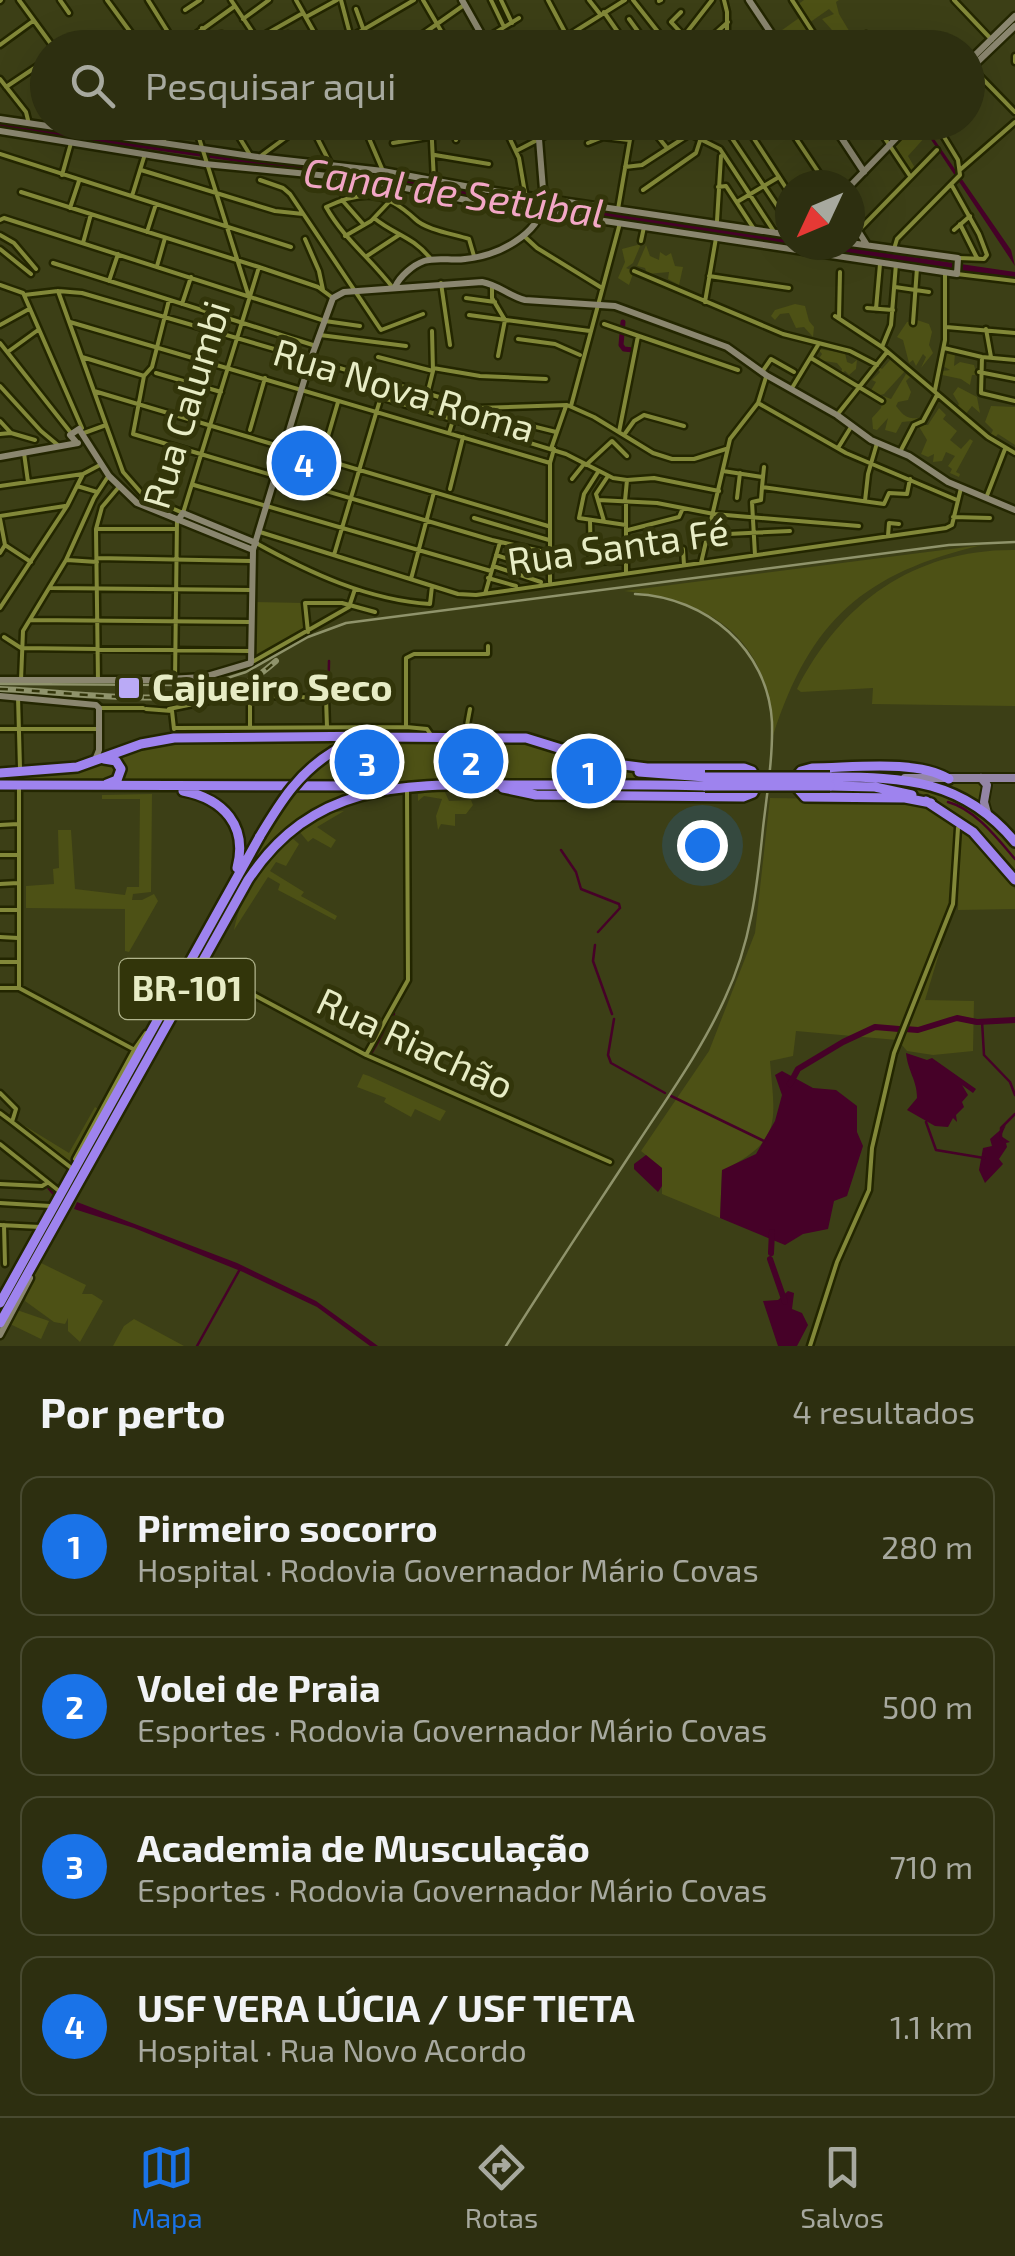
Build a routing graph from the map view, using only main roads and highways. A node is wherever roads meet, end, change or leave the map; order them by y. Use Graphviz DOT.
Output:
graph roads {
  1 [pos="384,736"];
  2 [pos="96,761"];
  3 [pos="608,763"];
  4 [pos="77,767"];
  5 [pos="0,770"];
  6 [pos="896,778"];
  7 [pos="981,778"];
  8 [pos="1015,778"];
  9 [pos="949,779"];
  10 [pos="705,782"];
  11 [pos="830,782"];
  12 [pos="491,785"];
  13 [pos="654,785"];
  14 [pos="0,786"];
  15 [pos="94,786"];
  16 [pos="404,786"];
  17 [pos="156,787"];
  18 [pos="636,796"];
  19 [pos="985,796"];
  20 [pos="932,804"];
  21 [pos="988,813"];
  22 [pos="1015,842"];
  23 [pos="1015,880"];
  24 [pos="230,890"];
  25 [pos="0,1303"];
  26 [pos="0,1323"];
  1 -- 2 [label="highway"];
  1 -- 3 [label="highway, BR-101"];
  1 -- 24 [label="highway, BR-101, bridge"];
  2 -- 4 [label="highway"];
  2 -- 15 [label="highway"];
  3 -- 10 [label="highway, BR-101"];
  3 -- 18 [label="highway"];
  4 -- 5 [label="highway"];
  4 -- 5 [label="main road"];
  6 -- 9 [label="main road, BR-101"];
  6 -- 11 [label="highway, BR-101"];
  6 -- 21 [label="highway, BR-101"];
  7 -- 8 [label="main road, BR-101"];
  7 -- 9 [label="main road, BR-101"];
  7 -- 19 [label="main road"];
  8 -- 19 [label="main road, BR-101"];
  9 -- 20 [label="highway"];
  10 -- 11 [label="highway, BR-101, bridge"];
  10 -- 13 [label="highway, BR-101"];
  11 -- 20 [label="highway, BR-101"];
  12 -- 13 [label="highway, BR-101"];
  12 -- 16 [label="highway, BR-101"];
  12 -- 18 [label="highway"];
  13 -- 18 [label="highway"];
  14 -- 15 [label="highway"];
  15 -- 17 [label="highway"];
  16 -- 17 [label="highway"];
  16 -- 26 [label="highway, BR-101"];
  17 -- 24 [label="highway"];
  19 -- 21 [label="main road"];
  20 -- 23 [label="highway, BR-101"];
  21 -- 22 [label="highway, BR-101"];
  24 -- 25 [label="highway, BR-101"];
}
